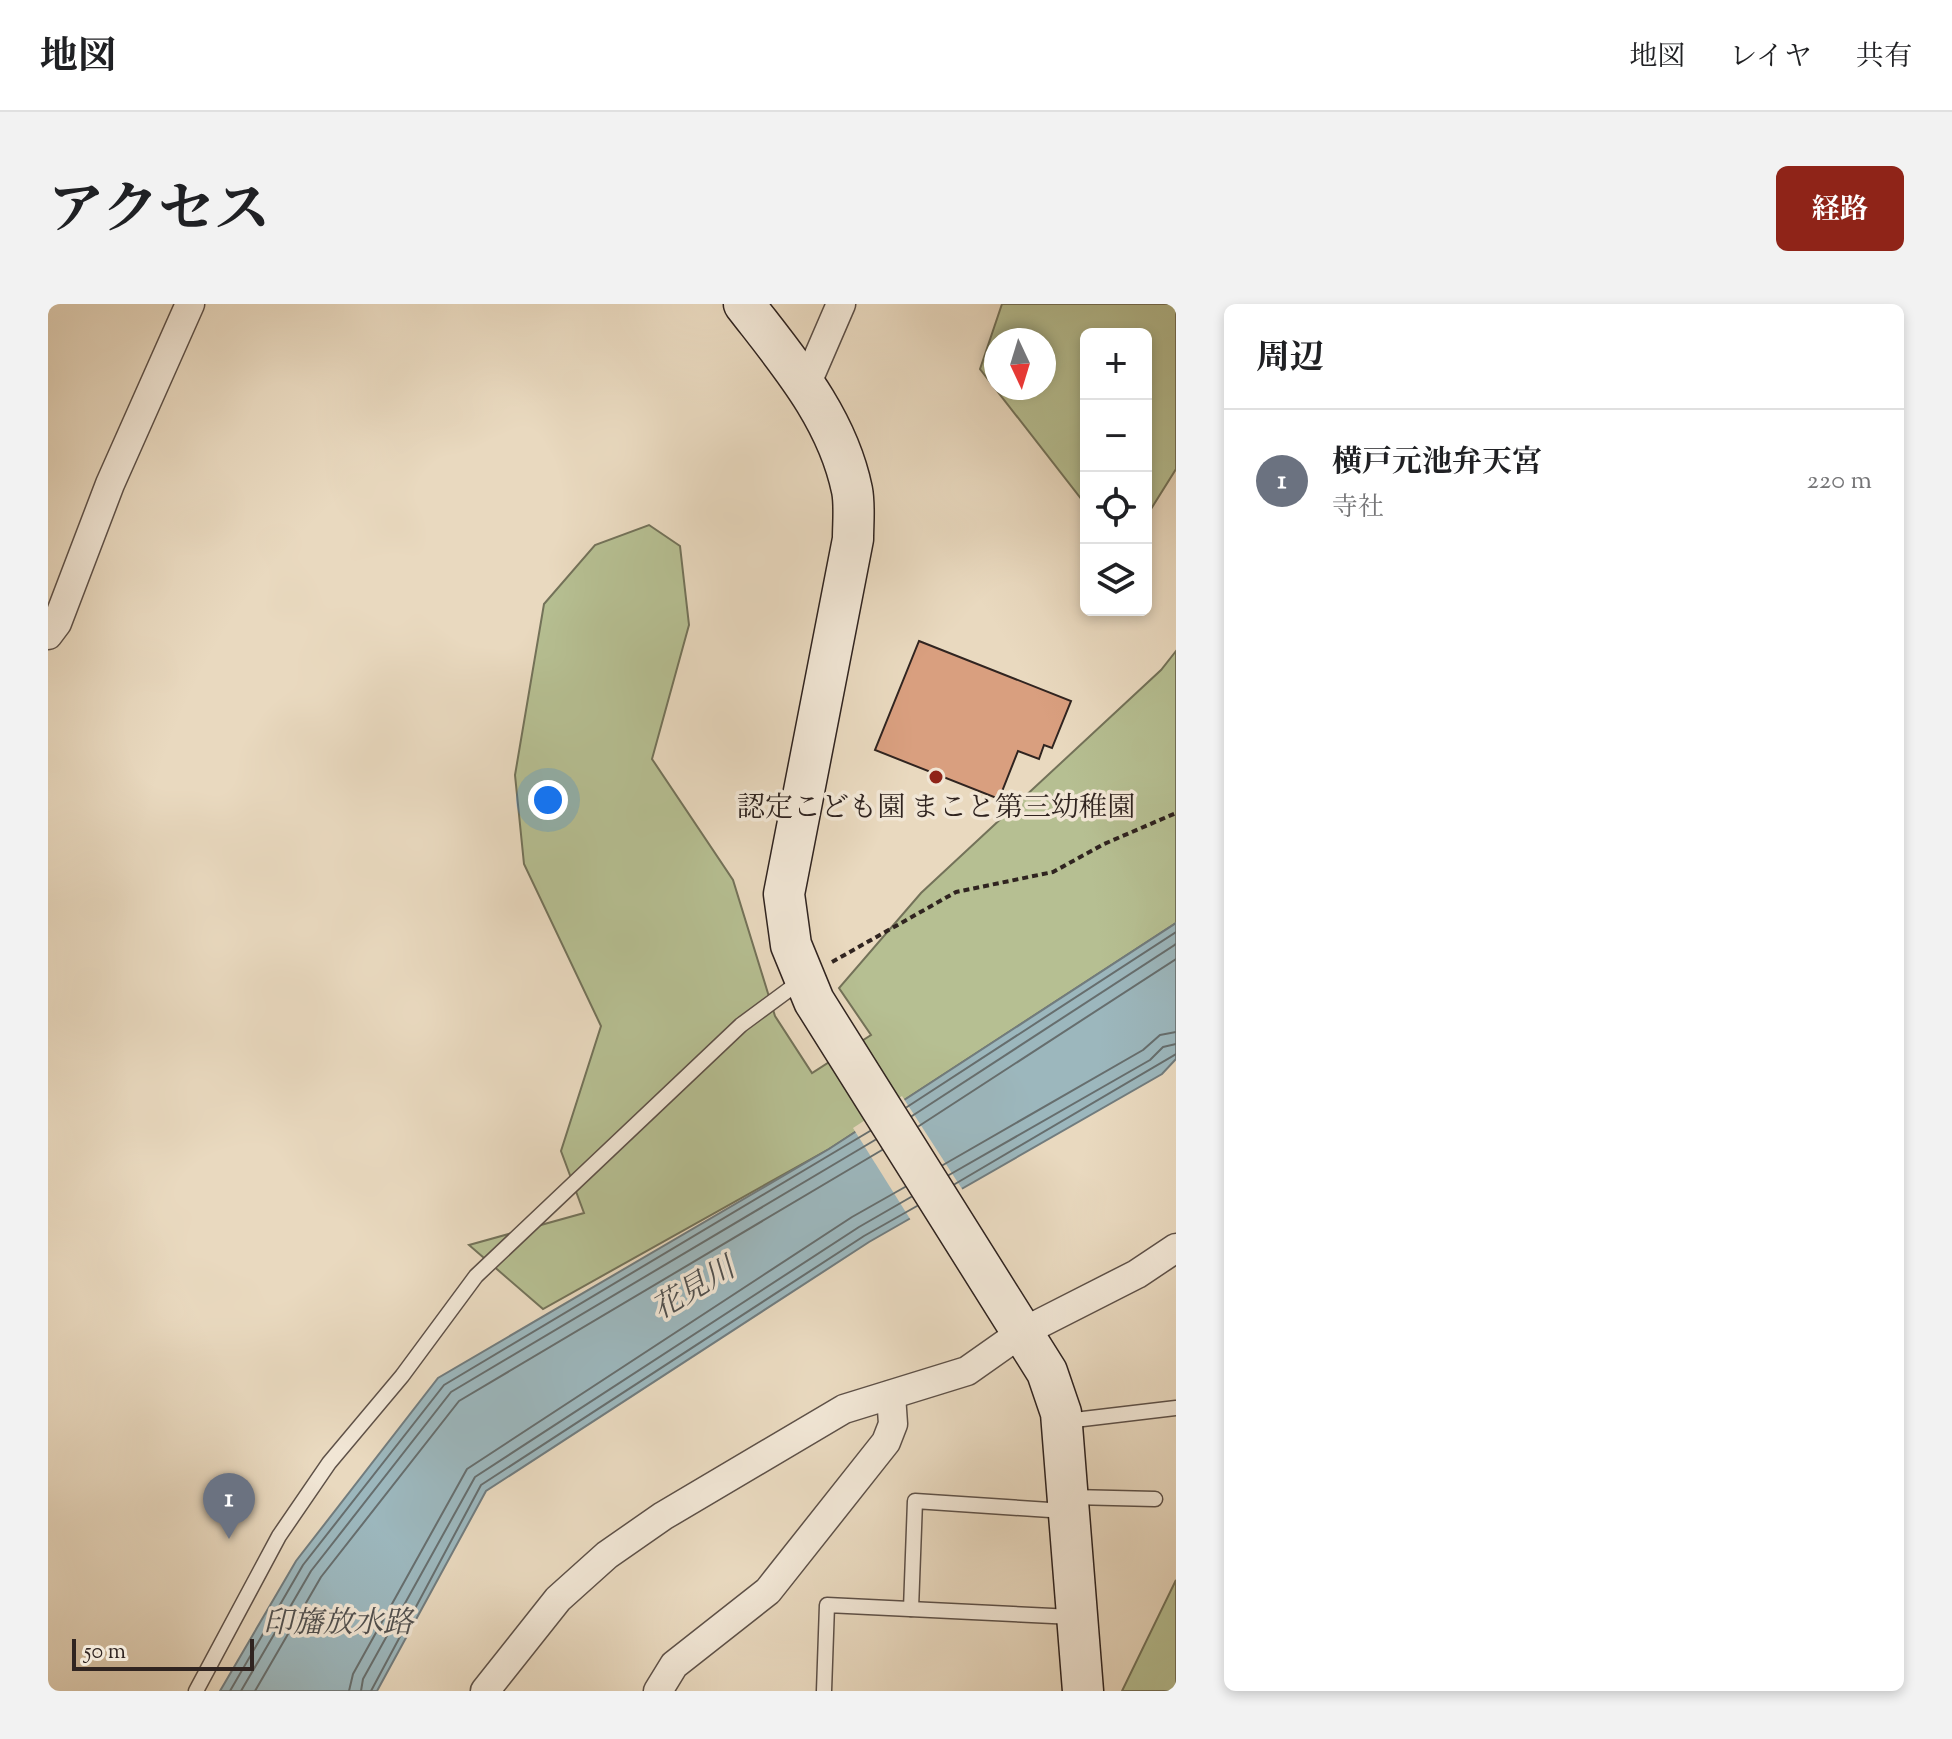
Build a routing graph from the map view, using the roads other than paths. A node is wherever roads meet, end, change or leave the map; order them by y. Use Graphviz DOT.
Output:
graph roads {
  1 [pos="190,304"];
  2 [pos="744,304"];
  3 [pos="841,304"];
  4 [pos="806,385"];
  5 [pos="48,635"];
  6 [pos="815,982"];
  7 [pos="1176,1248"];
  8 [pos="1012,1320"];
  9 [pos="891,1395"];
  10 [pos="1176,1408"];
  11 [pos="1061,1422"];
  12 [pos="1155,1499"];
  13 [pos="1068,1504"];
  14 [pos="911,1609"];
  15 [pos="1077,1617"];
  16 [pos="196,1691"];
  17 [pos="485,1691"];
  18 [pos="658,1691"];
  19 [pos="824,1691"];
  20 [pos="1083,1691"];
  1 -- 5 [label="street"];
  2 -- 4 [label="street"];
  3 -- 4 [label="street"];
  4 -- 6 [label="street"];
  6 -- 8 [label="street"];
  6 -- 16 [label="lane"];
  7 -- 8 [label="street"];
  8 -- 9 [label="street"];
  8 -- 11 [label="street"];
  9 -- 17 [label="street"];
  9 -- 18 [label="street"];
  10 -- 11 [label="lane"];
  11 -- 13 [label="street"];
  12 -- 13 [label="lane"];
  13 -- 14 [label="lane"];
  13 -- 15 [label="street"];
  14 -- 15 [label="lane"];
  14 -- 19 [label="lane"];
  15 -- 20 [label="street"];
}
